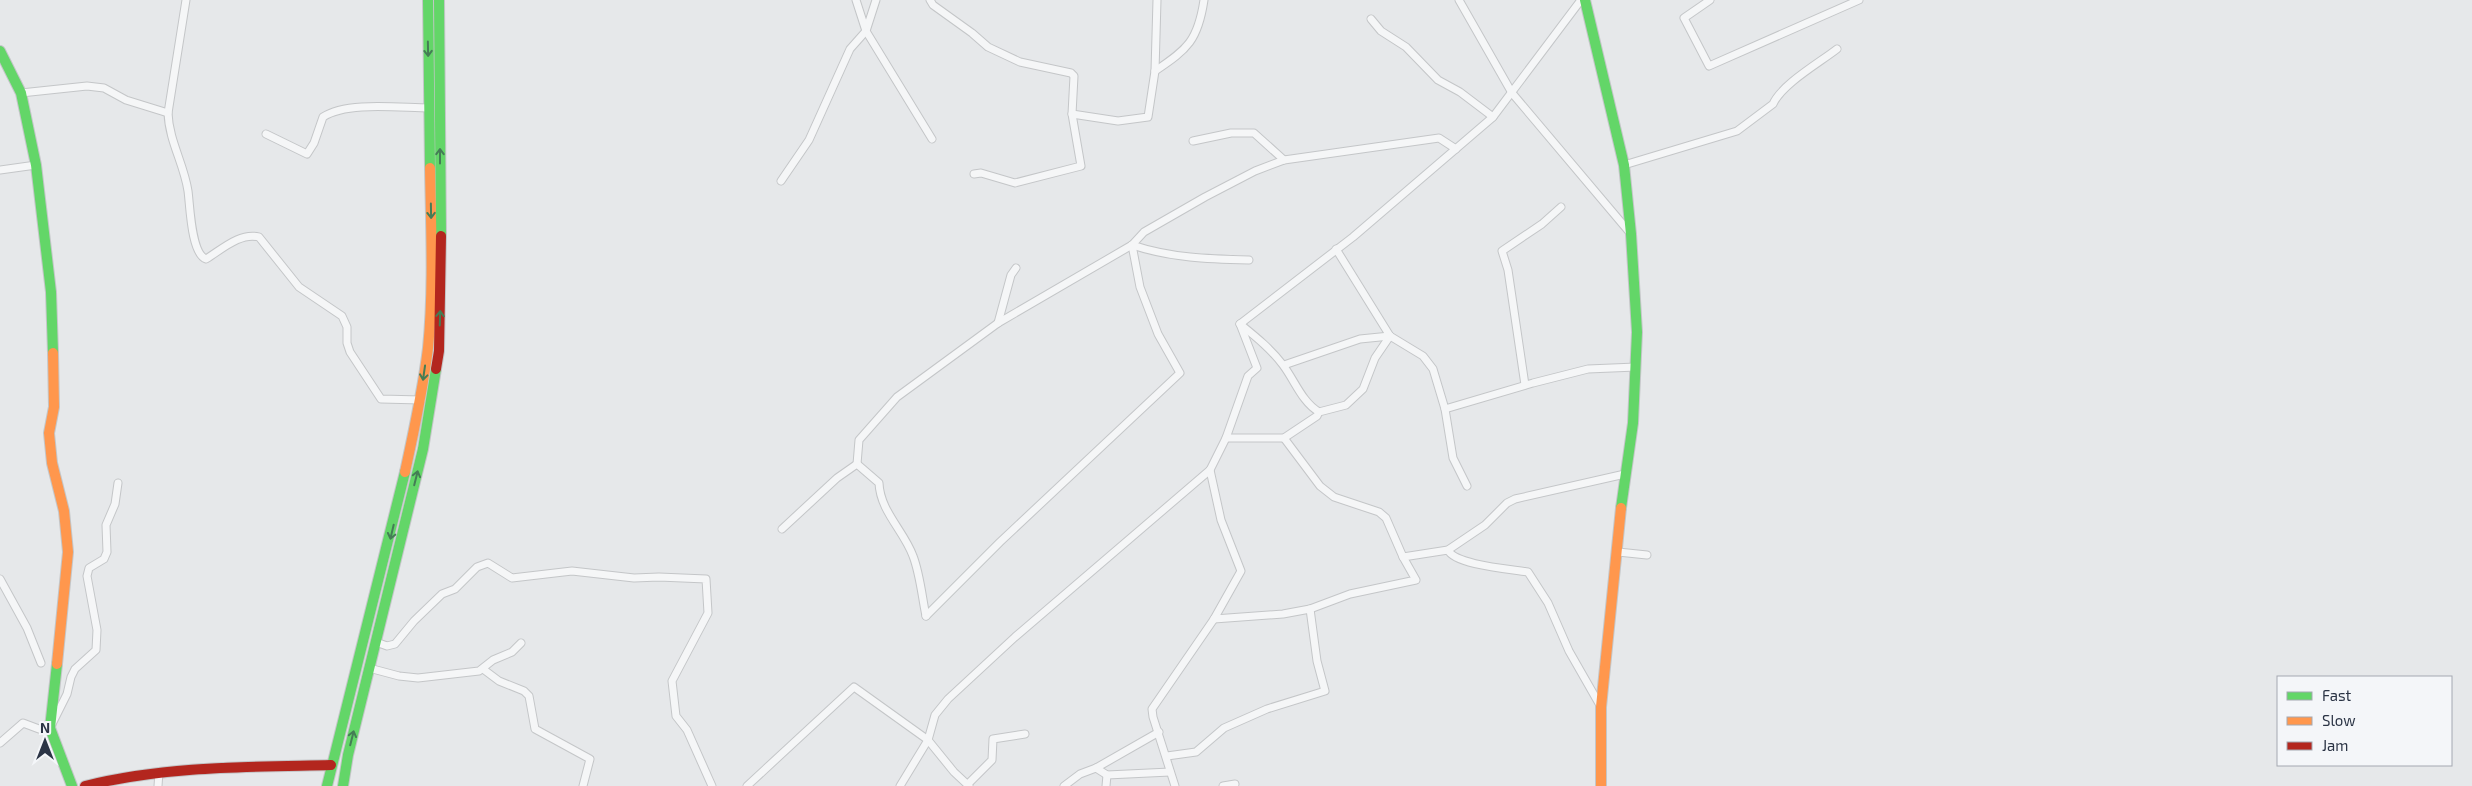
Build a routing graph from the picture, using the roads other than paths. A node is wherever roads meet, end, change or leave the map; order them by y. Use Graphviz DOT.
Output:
graph roads {
  1 [pos="186,0"];
  2 [pos="428,0"];
  3 [pos="439,0"];
  4 [pos="856,0"];
  5 [pos="876,0"];
  6 [pos="930,0"];
  7 [pos="1157,0"];
  8 [pos="1204,0"];
  9 [pos="1459,0"];
  10 [pos="1583,0"];
  11 [pos="1710,0"];
  12 [pos="1858,0"];
  13 [pos="1371,19"];
  14 [pos="866,31"];
  15 [pos="1837,49"];
  16 [pos="2,58"];
  17 [pos="1155,71"];
  18 [pos="21,93"];
  19 [pos="1512,93"];
  20 [pos="429,108"];
  21 [pos="168,113"];
  22 [pos="1072,114"];
  23 [pos="1493,117"];
  24 [pos="266,134"];
  25 [pos="932,139"];
  26 [pos="1193,141"];
  27 [pos="1456,150"];
  28 [pos="1284,160"];
  29 [pos="36,165"];
  30 [pos="1624,165"];
  31 [pos="0,170"];
  32 [pos="974,174"];
  33 [pos="781,181"];
  34 [pos="1561,207"];
  35 [pos="1631,234"];
  36 [pos="1132,245"];
  37 [pos="1336,249"];
  38 [pos="1249,260"];
  39 [pos="1016,268"];
  40 [pos="998,323"];
  41 [pos="1240,324"];
  42 [pos="1390,336"];
  43 [pos="1284,365"];
  44 [pos="1636,367"];
  45 [pos="1525,385"];
  46 [pos="421,400"];
  47 [pos="1445,409"];
  48 [pos="1319,412"];
  49 [pos="1226,438"];
  50 [pos="1284,438"];
  51 [pos="856,464"];
  52 [pos="1210,470"];
  53 [pos="1625,474"];
  54 [pos="118,482"];
  55 [pos="1467,486"];
  56 [pos="782,529"];
  57 [pos="1448,550"];
  58 [pos="1618,552"];
  59 [pos="1647,555"];
  60 [pos="1403,557"];
  61 [pos="0,579"];
  62 [pos="1310,609"];
  63 [pos="1214,619"];
  64 [pos="376,642"];
  65 [pos="521,643"];
  66 [pos="41,663"];
  67 [pos="369,668"];
  68 [pos="483,669"];
  69 [pos="1601,707"];
  70 [pos="50,728"];
  71 [pos="1159,732"];
  72 [pos="1025,734"];
  73 [pos="928,740"];
  74 [pos="0,743"];
  75 [pos="1167,756"];
  76 [pos="330,765"];
  77 [pos="1096,768"];
  78 [pos="159,772"];
  79 [pos="1170,772"];
  80 [pos="1107,775"];
  81 [pos="1235,784"];
  82 [pos="968,785"];
  83 [pos="72,786"];
  84 [pos="85,786"];
  85 [pos="158,786"];
  86 [pos="327,786"];
  87 [pos="343,786"];
  88 [pos="584,786"];
  89 [pos="712,786"];
  90 [pos="747,786"];
  91 [pos="900,786"];
  92 [pos="1064,786"];
  93 [pos="1106,786"];
  94 [pos="1175,786"];
  95 [pos="1223,786"];
  96 [pos="1600,786"];
  1 -- 21 [label="street"];
  2 -- 20 [label="street, one-way"];
  64 -- 3 [label="street, one-way"];
  4 -- 14 [label="street"];
  5 -- 14 [label="street"];
  6 -- 22 [label="street"];
  7 -- 17 [label="street"];
  8 -- 17 [label="street"];
  9 -- 19 [label="street"];
  10 -- 19 [label="street"];
  10 -- 30 [label="street"];
  11 -- 12 [label="street"];
  13 -- 23 [label="street"];
  14 -- 25 [label="street"];
  14 -- 33 [label="street"];
  15 -- 30 [label="street"];
  16 -- 18 [label="street"];
  17 -- 22 [label="street"];
  18 -- 21 [label="street"];
  18 -- 29 [label="street"];
  19 -- 23 [label="street"];
  19 -- 35 [label="street"];
  20 -- 24 [label="street"];
  20 -- 46 [label="street, one-way"];
  21 -- 46 [label="street"];
  22 -- 32 [label="street"];
  23 -- 27 [label="street"];
  26 -- 28 [label="street"];
  27 -- 28 [label="street"];
  27 -- 37 [label="street"];
  28 -- 36 [label="street"];
  29 -- 31 [label="street"];
  29 -- 70 [label="street"];
  30 -- 35 [label="street"];
  34 -- 45 [label="street"];
  35 -- 44 [label="street"];
  36 -- 38 [label="street"];
  36 -- 40 [label="street"];
  36 -- 51 [label="street"];
  37 -- 41 [label="street"];
  37 -- 42 [label="street"];
  39 -- 40 [label="street"];
  40 -- 51 [label="street"];
  41 -- 43 [label="street"];
  41 -- 49 [label="street"];
  42 -- 43 [label="street"];
  42 -- 47 [label="street"];
  42 -- 48 [label="street"];
  43 -- 48 [label="street"];
  44 -- 45 [label="street"];
  44 -- 53 [label="street"];
  45 -- 47 [label="street"];
  46 -- 76 [label="street, one-way"];
  47 -- 55 [label="street"];
  48 -- 50 [label="street"];
  49 -- 50 [label="street"];
  49 -- 52 [label="street"];
  50 -- 60 [label="street"];
  51 -- 56 [label="street"];
  52 -- 63 [label="street"];
  52 -- 73 [label="street"];
  53 -- 57 [label="street"];
  53 -- 58 [label="street"];
  54 -- 70 [label="street"];
  57 -- 60 [label="street"];
  57 -- 69 [label="street"];
  58 -- 59 [label="street"];
  58 -- 69 [label="street"];
  60 -- 62 [label="street"];
  61 -- 66 [label="street"];
  62 -- 63 [label="street"];
  62 -- 75 [label="street"];
  63 -- 71 [label="street"];
  64 -- 67 [label="street"];
  64 -- 89 [label="street"];
  65 -- 68 [label="street"];
  67 -- 68 [label="street"];
  87 -- 67 [label="street, one-way"];
  68 -- 88 [label="street"];
  69 -- 96 [label="street"];
  70 -- 74 [label="street"];
  70 -- 83 [label="street"];
  71 -- 75 [label="street"];
  71 -- 77 [label="street"];
  72 -- 82 [label="street"];
  73 -- 82 [label="street"];
  73 -- 90 [label="street"];
  73 -- 91 [label="street"];
  75 -- 79 [label="street"];
  76 -- 78 [label="street"];
  76 -- 86 [label="street"];
  77 -- 80 [label="street"];
  77 -- 92 [label="street"];
  78 -- 84 [label="street"];
  78 -- 85 [label="street"];
  79 -- 80 [label="street"];
  79 -- 94 [label="street"];
  80 -- 93 [label="street"];
  81 -- 95 [label="street"];
}
